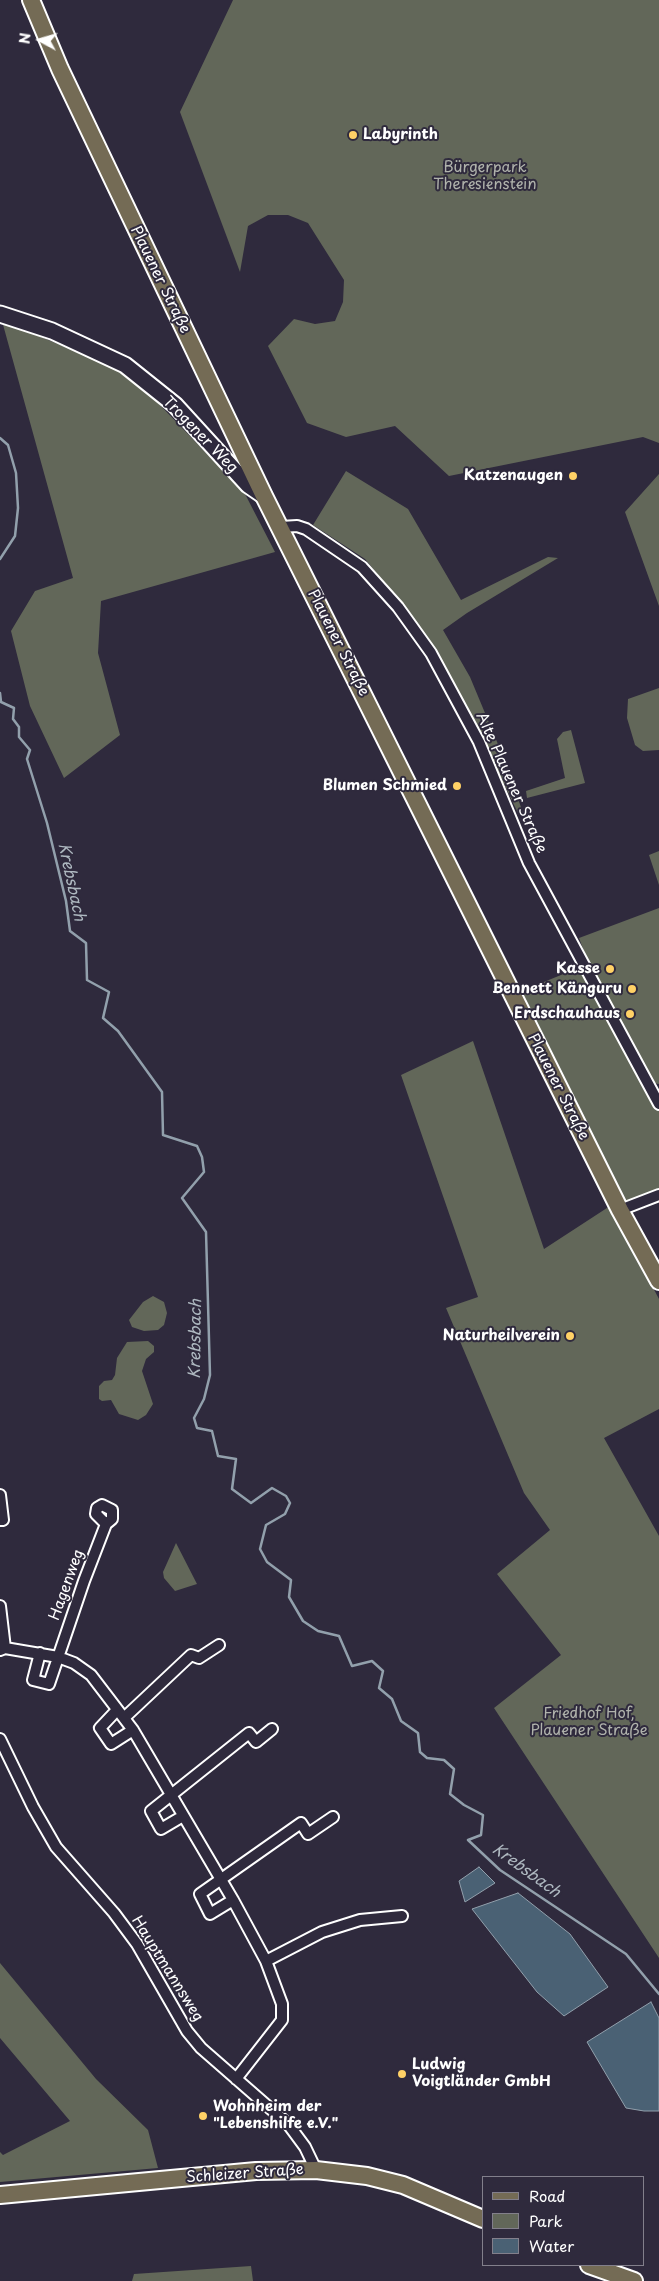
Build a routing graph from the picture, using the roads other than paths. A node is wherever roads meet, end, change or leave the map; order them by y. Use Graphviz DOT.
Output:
graph roads {
  1 [pos="31,0"];
  2 [pos="0,314"];
  3 [pos="264,496"];
  4 [pos="281,527"];
  5 [pos="659,1104"];
  6 [pos="659,1195"];
  7 [pos="620,1210"];
  8 [pos="659,1281"];
  9 [pos="0,1495"];
  10 [pos="0,1520"];
  11 [pos="106,1524"];
  12 [pos="0,1606"];
  13 [pos="218,1645"];
  14 [pos="2,1649"];
  15 [pos="40,1653"];
  16 [pos="58,1658"];
  17 [pos="121,1714"];
  18 [pos="133,1730"];
  19 [pos="272,1730"];
  20 [pos="0,1739"];
  21 [pos="172,1795"];
  22 [pos="183,1816"];
  23 [pos="333,1817"];
  24 [pos="222,1881"];
  25 [pos="233,1900"];
  26 [pos="402,1916"];
  27 [pos="266,1961"];
  28 [pos="236,2078"];
  29 [pos="316,2170"];
  30 [pos="0,2195"];
  31 [pos="482,2218"];
  32 [pos="592,2266"];
  33 [pos="634,2281"];
  1 -- 3 [label="main road, Plauener Straße"];
  2 -- 3 [label="street, Trogener Weg"];
  3 -- 4 [label="main road, Plauener Straße"];
  4 -- 5 [label="street, Alte Plauener Straße"];
  4 -- 7 [label="main road, Plauener Straße"];
  6 -- 7 [label="street"];
  7 -- 8 [label="main road, Plauener Straße"];
  9 -- 10 [label="street"];
  11 -- 16 [label="street, Hagenweg"];
  12 -- 14 [label="street"];
  13 -- 17 [label="street"];
  14 -- 15 [label="street"];
  15 -- 16 [label="street"];
  15 -- 16 [label="street, Hagenweg"];
  16 -- 17 [label="street"];
  17 -- 18 [label="street"];
  17 -- 18 [label="street"];
  18 -- 21 [label="street"];
  19 -- 21 [label="street"];
  20 -- 28 [label="street, Hauptmannsweg"];
  21 -- 22 [label="street"];
  21 -- 22 [label="street"];
  22 -- 24 [label="street"];
  23 -- 24 [label="street"];
  24 -- 25 [label="street"];
  24 -- 25 [label="street"];
  25 -- 27 [label="street"];
  26 -- 27 [label="street"];
  27 -- 28 [label="street"];
  28 -- 29 [label="street, Hauptmannsweg"];
  29 -- 30 [label="main road, Schleizer Straße"];
  29 -- 31 [label="main road, Schleizer Straße"];
  32 -- 33 [label="main road"];
}
